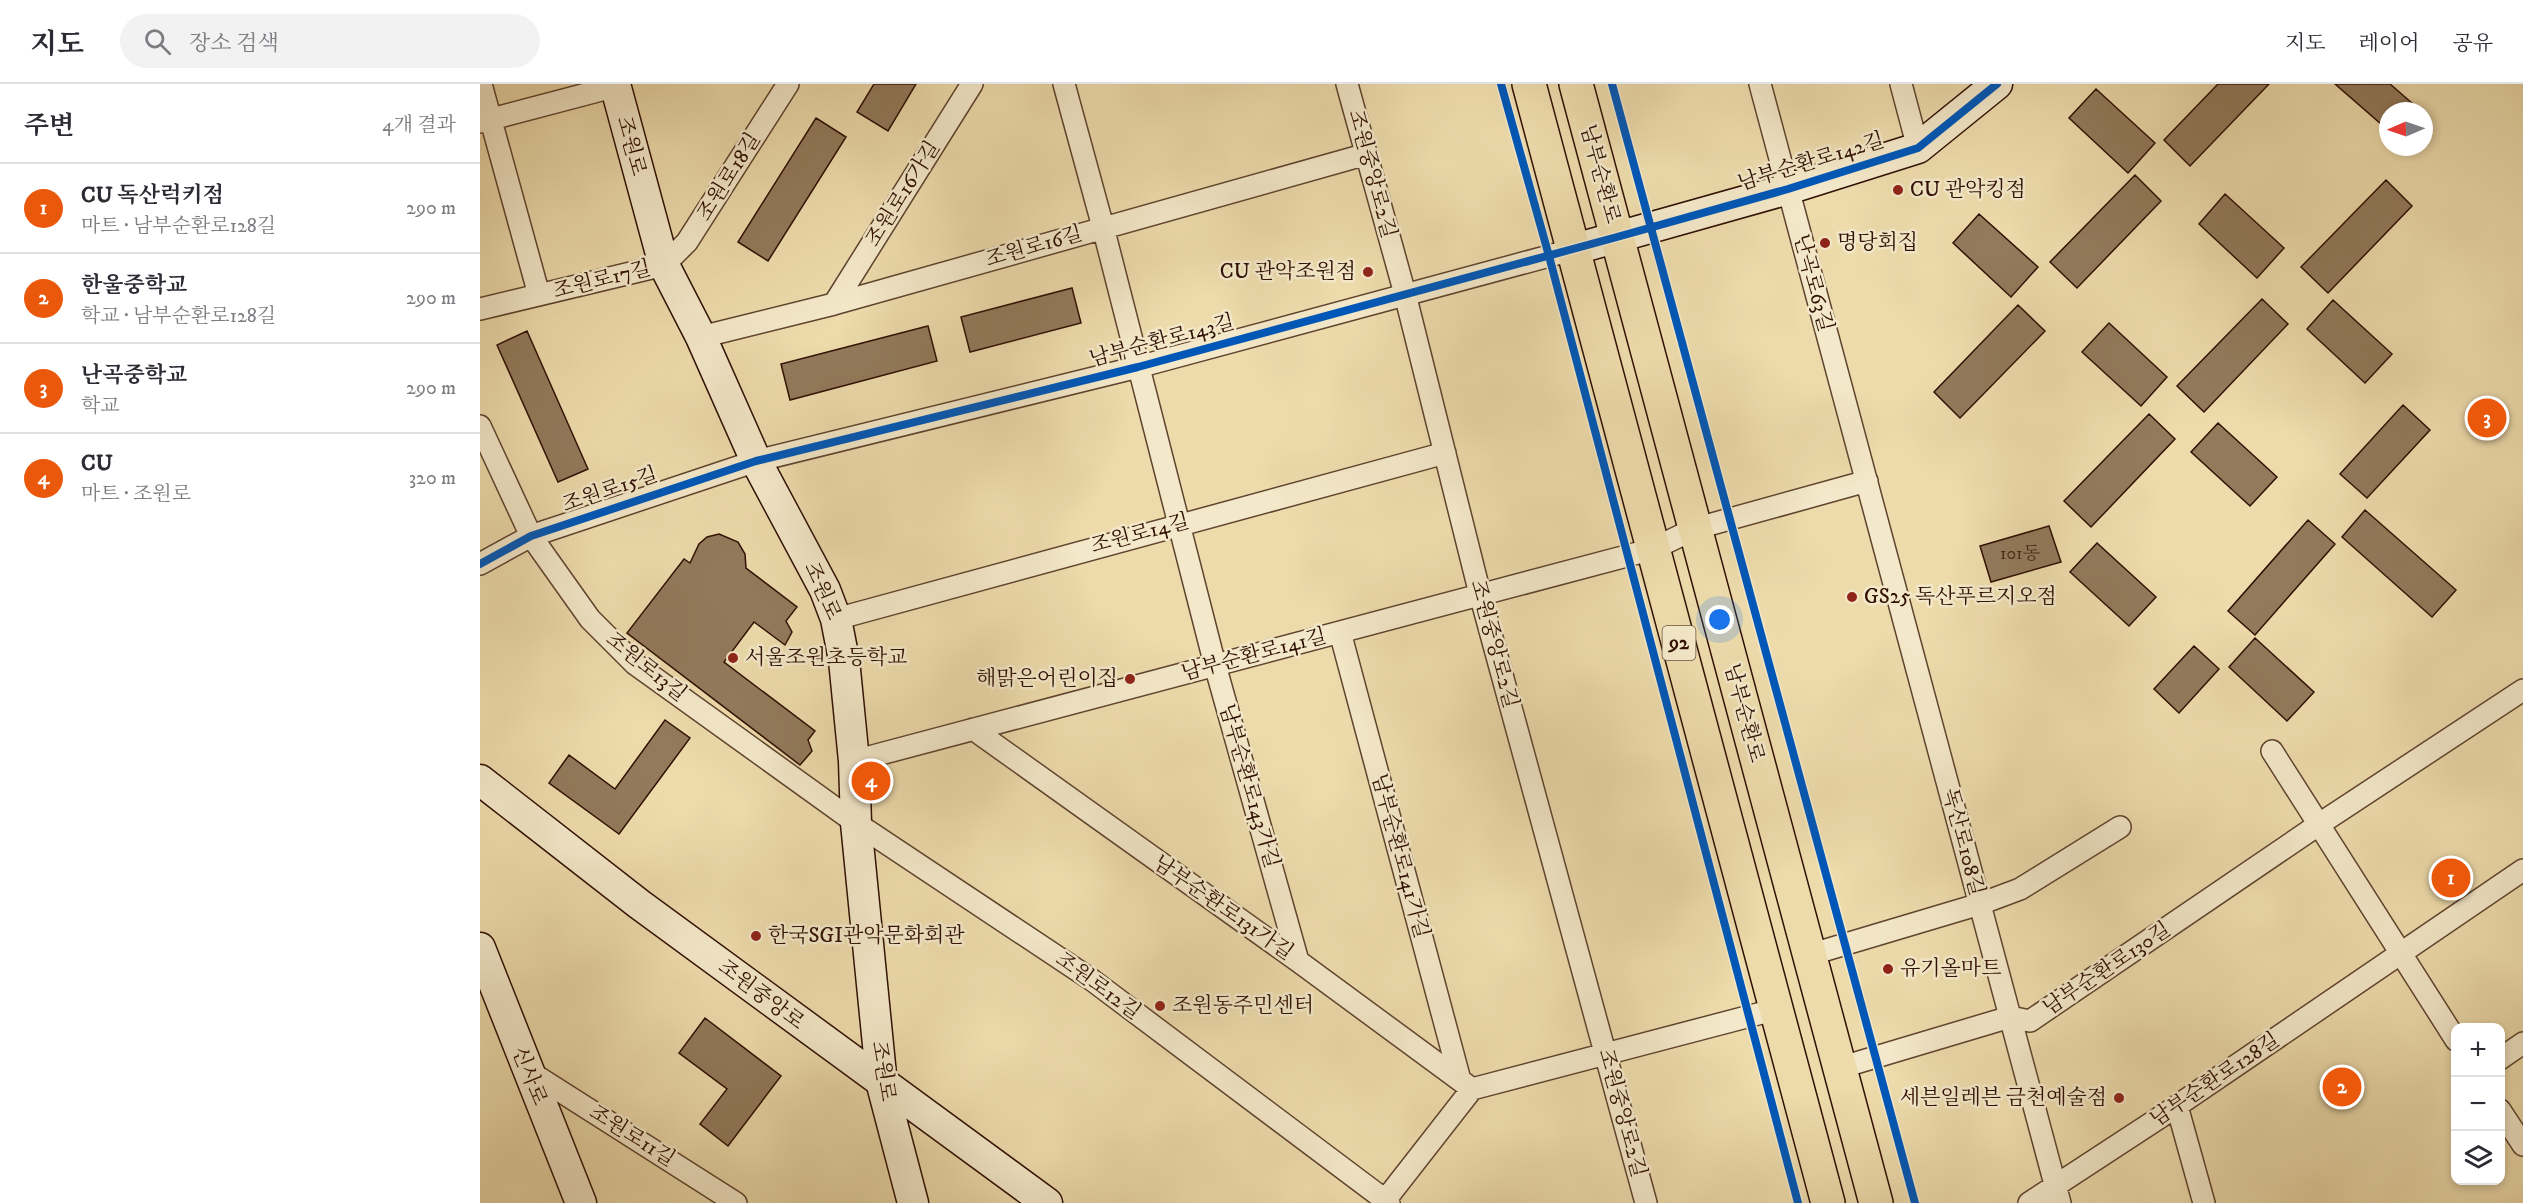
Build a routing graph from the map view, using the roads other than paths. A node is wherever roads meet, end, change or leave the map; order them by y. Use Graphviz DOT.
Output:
graph roads {
  1 [pos="481,84"];
  2 [pos="614,84"];
  3 [pos="788,84"];
  4 [pos="972,84"];
  5 [pos="1064,84"];
  6 [pos="1347,84"];
  7 [pos="1529,84"];
  8 [pos="1576,84"];
  9 [pos="1760,84"];
  10 [pos="1901,84"];
  11 [pos="1997,84"];
  12 [pos="485,121"];
  13 [pos="1918,147"];
  14 [pos="1367,154"];
  15 [pos="1788,189"];
  16 [pos="1103,227"];
  17 [pos="1617,237"];
  18 [pos="1575,249"];
  19 [pos="664,265"];
  20 [pos="1405,294"];
  21 [pos="539,295"];
  22 [pos="834,304"];
  23 [pos="480,309"];
  24 [pos="701,337"];
  25 [pos="1138,368"];
  26 [pos="480,426"];
  27 [pos="1445,453"];
  28 [pos="756,461"];
  29 [pos="1867,481"];
  30 [pos="1180,523"];
  31 [pos="1695,529"];
  32 [pos="531,536"];
  33 [pos="1653,549"];
  34 [pos="480,564"];
  35 [pos="1480,594"];
  36 [pos="836,619"];
  37 [pos="1340,632"];
  38 [pos="1215,665"];
  39 [pos="2523,690"];
  40 [pos="973,729"];
  41 [pos="2272,751"];
  42 [pos="480,761"];
  43 [pos="854,761"];
  44 [pos="480,780"];
  45 [pos="518,808"];
  46 [pos="856,823"];
  47 [pos="2318,825"];
  48 [pos="2120,827"];
  49 [pos="2523,870"];
  50 [pos="1980,904"];
  51 [pos="480,948"];
  52 [pos="2400,954"];
  53 [pos="1809,955"];
  54 [pos="1298,961"];
  55 [pos="1777,1009"];
  56 [pos="2010,1017"];
  57 [pos="2451,1032"];
  58 [pos="2523,1043"];
  59 [pos="1606,1053"];
  60 [pos="2505,1056"];
  61 [pos="1839,1068"];
  62 [pos="527,1070"];
  63 [pos="882,1085"];
  64 [pos="1466,1085"];
  65 [pos="2177,1106"];
  66 [pos="2505,1118"];
  67 [pos="2523,1145"];
  68 [pos="2058,1194"];
  69 [pos="1386,1202"];
  70 [pos="581,1203"];
  71 [pos="736,1203"];
  72 [pos="912,1203"];
  73 [pos="1047,1203"];
  74 [pos="1646,1203"];
  75 [pos="1828,1203"];
  76 [pos="1876,1203"];
  77 [pos="2028,1203"];
  78 [pos="2205,1203"];
  1 -- 12 [label="street, 조원로17길"];
  2 -- 12 [label="street"];
  2 -- 19 [label="street, 조원로"];
  3 -- 19 [label="street, 조원로18길"];
  4 -- 22 [label="street, 조원로16가길"];
  5 -- 16 [label="street, 남부순환로143가길"];
  6 -- 14 [label="street, 조원중앙로2길"];
  7 -- 18 [label="main road, 남부순환로 / 92"];
  8 -- 17 [label="main road, 남부순환로 / 92"];
  9 -- 15 [label="street, 난곡로63길"];
  10 -- 13 [label="street"];
  11 -- 13 [label="street, 남부순환로142길"];
  12 -- 21 [label="street, 조원로17길"];
  13 -- 15 [label="street, 남부순환로142길"];
  14 -- 16 [label="street, 조원로16길"];
  14 -- 20 [label="street, 조원중앙로2길"];
  15 -- 17 [label="street, 남부순환로142길"];
  15 -- 29 [label="street, 난곡로63길"];
  16 -- 22 [label="street, 조원로16길"];
  16 -- 25 [label="street, 남부순환로143가길"];
  17 -- 18 [label="street, 남부순환로142길"];
  17 -- 31 [label="main road, 남부순환로 / 92"];
  18 -- 20 [label="street, 남부순환로143길"];
  18 -- 33 [label="main road, 남부순환로 / 92"];
  19 -- 21 [label="street, 조원로17길"];
  19 -- 24 [label="street, 조원로"];
  20 -- 25 [label="street, 남부순환로143길"];
  20 -- 27 [label="street, 조원중앙로2길"];
  21 -- 23 [label="street, 조원로17길"];
  22 -- 24 [label="street, 조원로16길"];
  24 -- 28 [label="street, 조원로"];
  25 -- 28 [label="street, 남부순환로143길"];
  25 -- 30 [label="street, 남부순환로143가길"];
  26 -- 32 [label="street, 조원로13길"];
  27 -- 30 [label="street, 조원로14길"];
  27 -- 35 [label="street, 조원중앙로2길"];
  28 -- 32 [label="street, 조원로15길"];
  28 -- 36 [label="street, 조원로"];
  29 -- 31 [label="street, 남부순환로141길"];
  29 -- 50 [label="street, 독산로108길"];
  30 -- 36 [label="street, 조원로14길"];
  30 -- 38 [label="street, 남부순환로143가길"];
  31 -- 33 [label="street, 남부순환로141길"];
  31 -- 53 [label="main road, 남부순환로 / 92"];
  32 -- 34 [label="street, 조원로15길"];
  32 -- 46 [label="street, 조원로13길"];
  33 -- 35 [label="street, 남부순환로141길"];
  33 -- 55 [label="main road, 남부순환로 / 92"];
  35 -- 37 [label="street, 남부순환로141길"];
  35 -- 59 [label="street, 조원중앙로2길"];
  36 -- 43 [label="street, 조원로"];
  37 -- 38 [label="street, 남부순환로141길"];
  37 -- 64 [label="street, 남부순환로141가길"];
  38 -- 40 [label="street, 남부순환로141길"];
  38 -- 54 [label="street, 남부순환로143가길"];
  39 -- 47 [label="street, 남부순환로130길"];
  40 -- 43 [label="street, 남부순환로141길"];
  40 -- 54 [label="street, 남부순환로131가길"];
  41 -- 47 [label="street"];
  42 -- 45 [label="street"];
  43 -- 46 [label="street, 조원로"];
  44 -- 45 [label="street, 조원중앙로"];
  45 -- 63 [label="street, 조원중앙로"];
  46 -- 63 [label="street, 조원로"];
  46 -- 69 [label="street, 조원로12길"];
  47 -- 52 [label="street"];
  47 -- 56 [label="street, 남부순환로130길"];
  48 -- 50 [label="street"];
  49 -- 52 [label="street, 남부순환로128길"];
  50 -- 53 [label="street"];
  50 -- 56 [label="street, 독산로108길"];
  51 -- 62 [label="street, 신사로"];
  52 -- 57 [label="street"];
  52 -- 65 [label="street, 남부순환로128길"];
  53 -- 61 [label="main road, 남부순환로 / 92"];
  54 -- 64 [label="street, 남부순환로131가길"];
  55 -- 59 [label="street"];
  55 -- 75 [label="main road, 남부순환로 / 92"];
  56 -- 61 [label="street, 남부순환로130길"];
  56 -- 68 [label="street, 독산로108길"];
  58 -- 60 [label="street"];
  59 -- 64 [label="street"];
  59 -- 74 [label="street, 조원중앙로2길"];
  61 -- 76 [label="main road, 남부순환로 / 92"];
  62 -- 70 [label="street, 신사로"];
  62 -- 71 [label="street, 조원로11길"];
  63 -- 72 [label="street, 조원로"];
  63 -- 73 [label="street, 조원중앙로"];
  64 -- 69 [label="street"];
  65 -- 68 [label="street, 남부순환로128길"];
  65 -- 78 [label="street"];
  66 -- 67 [label="street"];
  68 -- 77 [label="street, 남부순환로128길"];
}
